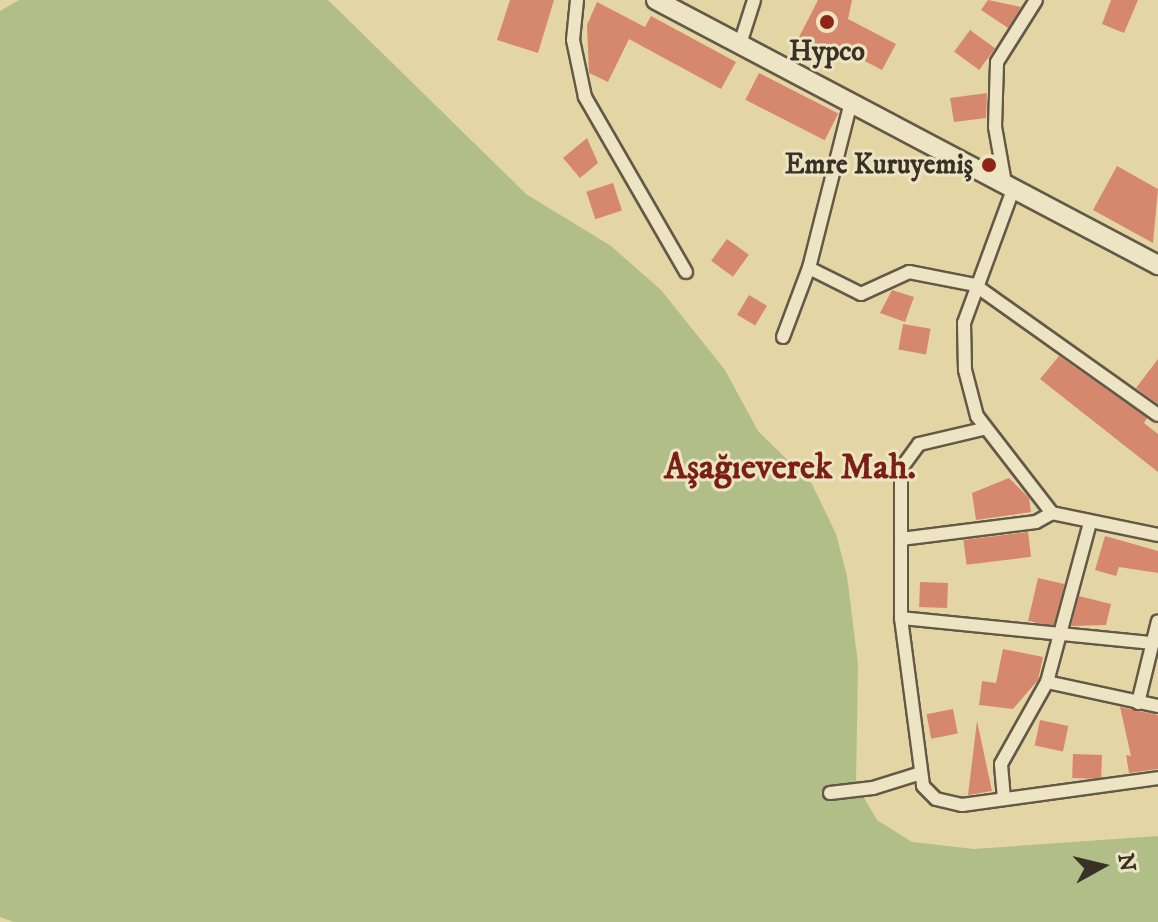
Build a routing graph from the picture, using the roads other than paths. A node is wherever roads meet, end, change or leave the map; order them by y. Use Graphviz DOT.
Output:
graph roads {
  1 [pos="577,0"];
  2 [pos="656,0"];
  3 [pos="754,0"];
  4 [pos="1036,0"];
  5 [pos="740,44"];
  6 [pos="851,102"];
  7 [pos="1010,185"];
  8 [pos="1158,263"];
  9 [pos="809,268"];
  10 [pos="686,272"];
  11 [pos="975,285"];
  12 [pos="783,337"];
  13 [pos="1158,415"];
  14 [pos="983,429"];
  15 [pos="1052,513"];
  16 [pos="1090,523"];
  17 [pos="1158,535"];
  18 [pos="901,539"];
  19 [pos="901,618"];
  20 [pos="1158,621"];
  21 [pos="1062,629"];
  22 [pos="1152,643"];
  23 [pos="1047,682"];
  24 [pos="1138,703"];
  25 [pos="1158,706"];
  26 [pos="918,774"];
  27 [pos="1158,778"];
  28 [pos="830,793"];
  29 [pos="1004,799"];
  1 -- 10 [label="street"];
  2 -- 5 [label="main road"];
  3 -- 5 [label="street"];
  4 -- 7 [label="street"];
  5 -- 6 [label="main road"];
  6 -- 7 [label="main road"];
  6 -- 9 [label="street"];
  7 -- 8 [label="main road"];
  7 -- 11 [label="street"];
  9 -- 11 [label="street"];
  9 -- 12 [label="street"];
  11 -- 13 [label="street"];
  11 -- 14 [label="street"];
  14 -- 15 [label="street"];
  14 -- 18 [label="street"];
  15 -- 16 [label="street"];
  15 -- 18 [label="street"];
  16 -- 17 [label="street"];
  16 -- 21 [label="street"];
  18 -- 19 [label="street"];
  19 -- 21 [label="street"];
  19 -- 26 [label="street"];
  20 -- 22 [label="street"];
  21 -- 22 [label="street"];
  21 -- 23 [label="street"];
  22 -- 24 [label="street"];
  23 -- 24 [label="street"];
  23 -- 29 [label="street"];
  24 -- 25 [label="street"];
  26 -- 28 [label="street"];
  26 -- 29 [label="street"];
  27 -- 29 [label="street"];
}
